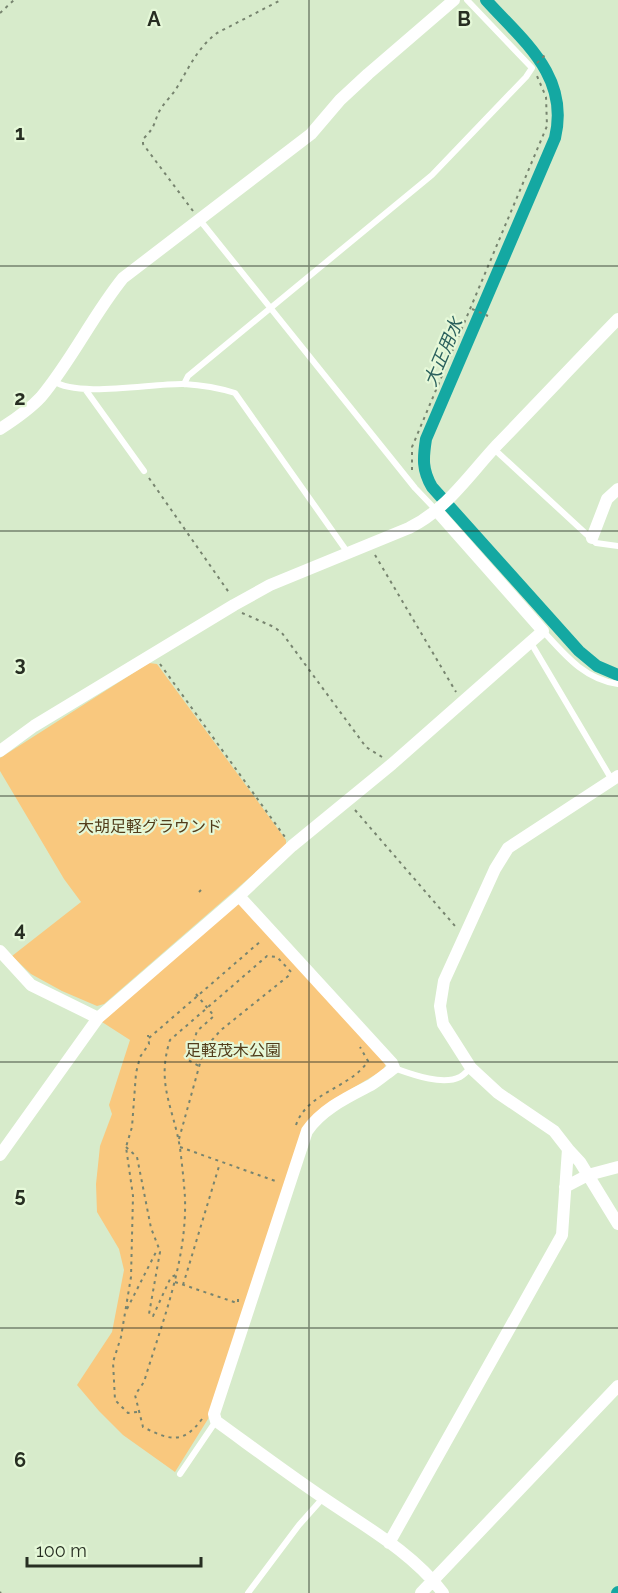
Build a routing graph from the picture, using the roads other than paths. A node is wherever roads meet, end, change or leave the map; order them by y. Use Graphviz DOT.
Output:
graph roads {
  1 [pos="454,0"];
  2 [pos="467,0"];
  3 [pos="199,219"];
  4 [pos="270,309"];
  5 [pos="618,319"];
  6 [pos="54,381"];
  7 [pos="184,384"];
  8 [pos="85,389"];
  9 [pos="0,429"];
  10 [pos="494,449"];
  11 [pos="144,471"];
  12 [pos="618,489"];
  13 [pos="437,508"];
  14 [pos="592,538"];
  15 [pos="618,546"];
  16 [pos="348,553"];
  17 [pos="543,631"];
  18 [pos="531,643"];
  19 [pos="618,684"];
  20 [pos="0,751"];
  21 [pos="615,778"];
  22 [pos="239,896"];
  23 [pos="0,951"];
  24 [pos="98,1018"];
  25 [pos="394,1068"];
  26 [pos="471,1068"];
  27 [pos="568,1149"];
  28 [pos="0,1155"];
  29 [pos="618,1167"];
  30 [pos="588,1175"];
  31 [pos="565,1187"];
  32 [pos="618,1224"];
  33 [pos="618,1386"];
  34 [pos="216,1421"];
  35 [pos="180,1474"];
  36 [pos="323,1498"];
  37 [pos="389,1543"];
  38 [pos="434,1581"];
  39 [pos="248,1593"];
  40 [pos="421,1593"];
  41 [pos="443,1593"];
  1 -- 3 [label="street"];
  2 -- 4 [label="lane"];
  3 -- 4 [label="lane"];
  3 -- 6 [label="street"];
  4 -- 7 [label="lane"];
  4 -- 13 [label="lane"];
  5 -- 10 [label="street"];
  6 -- 8 [label="lane"];
  6 -- 9 [label="street"];
  7 -- 8 [label="lane"];
  7 -- 16 [label="lane"];
  8 -- 11 [label="lane"];
  10 -- 13 [label="street"];
  10 -- 14 [label="lane"];
  12 -- 14 [label="street"];
  13 -- 16 [label="street"];
  13 -- 17 [label="street"];
  14 -- 15 [label="lane"];
  16 -- 20 [label="street"];
  17 -- 18 [label="street"];
  17 -- 19 [label="lane"];
  18 -- 21 [label="lane"];
  18 -- 22 [label="street"];
  21 -- 26 [label="street"];
  22 -- 24 [label="street"];
  22 -- 25 [label="street"];
  23 -- 24 [label="street"];
  24 -- 28 [label="street"];
  25 -- 26 [label="lane"];
  25 -- 34 [label="street"];
  26 -- 27 [label="street"];
  27 -- 30 [label="street"];
  27 -- 31 [label="street"];
  29 -- 30 [label="street"];
  30 -- 31 [label="street"];
  30 -- 32 [label="street"];
  31 -- 37 [label="street"];
  33 -- 38 [label="street"];
  34 -- 35 [label="lane"];
  34 -- 36 [label="street"];
  36 -- 37 [label="street"];
  36 -- 39 [label="lane"];
  37 -- 38 [label="street"];
  38 -- 40 [label="street"];
  38 -- 41 [label="street"];
}
